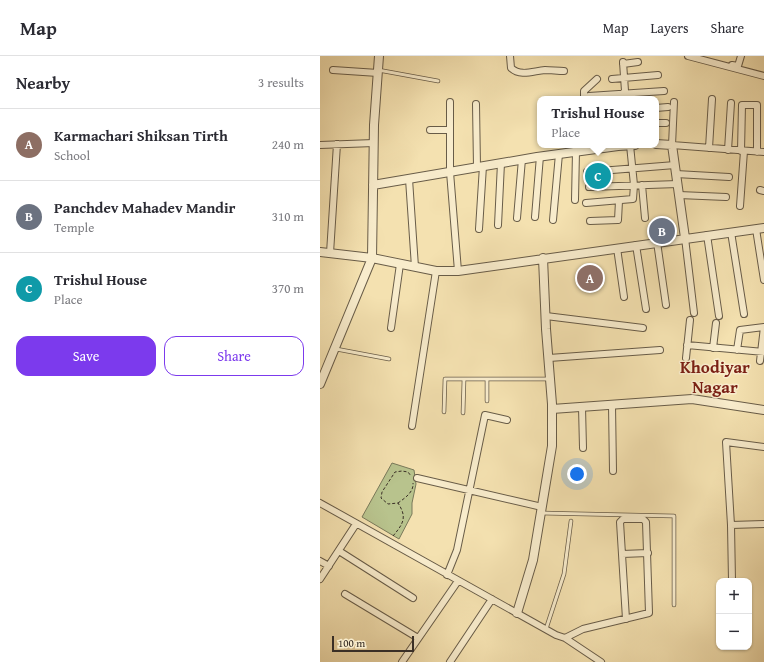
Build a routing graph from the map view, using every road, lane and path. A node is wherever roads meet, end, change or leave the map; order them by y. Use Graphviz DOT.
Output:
graph roads {
  1 [pos="379,56"];
  2 [pos="510,56"];
  3 [pos="688,56"];
  4 [pos="700,56"];
  5 [pos="741,56"];
  6 [pos="638,62"];
  7 [pos="333,70"];
  8 [pos="564,70"];
  9 [pos="378,71"];
  10 [pos="658,75"];
  11 [pos="764,76"];
  12 [pos="624,77"];
  13 [pos="597,79"];
  14 [pos="612,79"];
  15 [pos="438,81"];
  16 [pos="664,91"];
  17 [pos="586,96"];
  18 [pos="622,96"];
  19 [pos="629,96"];
  20 [pos="712,99"];
  21 [pos="450,102"];
  22 [pos="674,102"];
  23 [pos="731,103"];
  24 [pos="476,104"];
  25 [pos="668,107"];
  26 [pos="659,108"];
  27 [pos="659,123"];
  28 [pos="666,123"];
  29 [pos="430,130"];
  30 [pos="450,130"];
  31 [pos="374,143"];
  32 [pos="337,144"];
  33 [pos="659,144"];
  34 [pos="320,145"];
  35 [pos="672,145"];
  36 [pos="587,148"];
  37 [pos="628,148"];
  38 [pos="709,148"];
  39 [pos="728,150"];
  40 [pos="576,151"];
  41 [pos="742,151"];
  42 [pos="757,152"];
  43 [pos="764,152"];
  44 [pos="559,154"];
  45 [pos="540,156"];
  46 [pos="522,159"];
  47 [pos="501,163"];
  48 [pos="480,166"];
  49 [pos="632,169"];
  50 [pos="676,169"];
  51 [pos="450,172"];
  52 [pos="587,172"];
  53 [pos="729,177"];
  54 [pos="409,179"];
  55 [pos="678,184"];
  56 [pos="373,185"];
  57 [pos="642,185"];
  58 [pos="634,186"];
  59 [pos="589,187"];
  60 [pos="679,195"];
  61 [pos="726,197"];
  62 [pos="575,200"];
  63 [pos="619,200"];
  64 [pos="586,203"];
  65 [pos="740,206"];
  66 [pos="535,217"];
  67 [pos="517,218"];
  68 [pos="645,218"];
  69 [pos="554,220"];
  70 [pos="590,221"];
  71 [pos="498,225"];
  72 [pos="760,228"];
  73 [pos="479,229"];
  74 [pos="731,232"];
  75 [pos="707,235"];
  76 [pos="685,238"];
  77 [pos="657,242"];
  78 [pos="636,245"];
  79 [pos="617,248"];
  80 [pos="320,252"];
  81 [pos="330,253"];
  82 [pos="372,258"];
  83 [pos="544,258"];
  84 [pos="400,264"];
  85 [pos="415,267"];
  86 [pos="458,270"];
  87 [pos="436,271"];
  88 [pos="764,280"];
  89 [pos="624,297"];
  90 [pos="666,305"];
  91 [pos="646,309"];
  92 [pos="694,313"];
  93 [pos="744,314"];
  94 [pos="546,316"];
  95 [pos="719,316"];
  96 [pos="690,320"];
  97 [pos="716,324"];
  98 [pos="764,327"];
  99 [pos="391,328"];
  100 [pos="642,328"];
  101 [pos="687,345"];
  102 [pos="713,348"];
  103 [pos="334,349"];
  104 [pos="660,350"];
  105 [pos="737,350"];
  106 [pos="763,352"];
  107 [pos="549,358"];
  108 [pos="686,358"];
  109 [pos="389,359"];
  110 [pos="760,361"];
  111 [pos="550,378"];
  112 [pos="464,379"];
  113 [pos="486,379"];
  114 [pos="320,384"];
  115 [pos="487,401"];
  116 [pos="612,405"];
  117 [pos="582,407"];
  118 [pos="552,409"];
  119 [pos="764,410"];
  120 [pos="444,412"];
  121 [pos="464,414"];
  122 [pos="507,420"];
  123 [pos="412,426"];
  124 [pos="764,447"];
  125 [pos="583,448"];
  126 [pos="613,471"];
  127 [pos="414,479"];
  128 [pos="470,491"];
  129 [pos="320,503"];
  130 [pos="398,503"];
  131 [pos="542,510"];
  132 [pos="571,521"];
  133 [pos="356,524"];
  134 [pos="764,524"];
  135 [pos="731,525"];
  136 [pos="394,536"];
  137 [pos="339,551"];
  138 [pos="648,553"];
  139 [pos="622,554"];
  140 [pos="320,561"];
  141 [pos="329,566"];
  142 [pos="447,574"];
  143 [pos="732,578"];
  144 [pos="320,579"];
  145 [pos="458,581"];
  146 [pos="345,594"];
  147 [pos="413,598"];
  148 [pos="492,600"];
  149 [pos="674,605"];
  150 [pos="517,613"];
  151 [pos="626,619"];
  152 [pos="546,629"];
  153 [pos="418,638"];
  154 [pos="565,638"];
  155 [pos="451,660"];
  156 [pos="402,662"];
  157 [pos="459,662"];
  158 [pos="601,662"];
  1 -- 9 [label="street"];
  2 -- 8 [label="street"];
  3 -- 11 [label="street"];
  4 -- 5 [label="street"];
  6 -- 12 [label="street"];
  7 -- 9 [label="street"];
  9 -- 15 [label="lane"];
  9 -- 31 [label="street"];
  10 -- 12 [label="street"];
  12 -- 14 [label="street"];
  12 -- 18 [label="street"];
  13 -- 17 [label="street"];
  16 -- 19 [label="street"];
  20 -- 38 [label="street"];
  21 -- 30 [label="street"];
  22 -- 35 [label="street"];
  23 -- 39 [label="street"];
  24 -- 48 [label="street"];
  25 -- 26 [label="street"];
  27 -- 28 [label="street"];
  29 -- 30 [label="street"];
  30 -- 51 [label="street"];
  31 -- 32 [label="street"];
  31 -- 56 [label="street"];
  32 -- 34 [label="street"];
  32 -- 81 [label="street"];
  33 -- 35 [label="street"];
  35 -- 38 [label="street"];
  35 -- 50 [label="street"];
  36 -- 40 [label="street"];
  37 -- 49 [label="street"];
  38 -- 39 [label="street"];
  39 -- 41 [label="street"];
  40 -- 44 [label="street"];
  40 -- 62 [label="street"];
  41 -- 42 [label="street"];
  41 -- 42 [label="street"];
  41 -- 65 [label="street"];
  42 -- 43 [label="street"];
  44 -- 45 [label="street"];
  44 -- 69 [label="street"];
  45 -- 46 [label="street"];
  45 -- 66 [label="street"];
  46 -- 47 [label="street"];
  46 -- 67 [label="street"];
  47 -- 48 [label="street"];
  47 -- 71 [label="street"];
  48 -- 51 [label="street"];
  48 -- 73 [label="street"];
  49 -- 50 [label="street"];
  49 -- 52 [label="street"];
  49 -- 58 [label="street"];
  50 -- 53 [label="street"];
  50 -- 55 [label="street"];
  51 -- 54 [label="street"];
  51 -- 86 [label="street"];
  54 -- 56 [label="street"];
  54 -- 85 [label="street"];
  55 -- 57 [label="street"];
  55 -- 60 [label="street"];
  56 -- 82 [label="street"];
  57 -- 58 [label="street"];
  57 -- 68 [label="street"];
  58 -- 59 [label="street"];
  58 -- 63 [label="street"];
  60 -- 61 [label="street"];
  60 -- 76 [label="street"];
  63 -- 64 [label="street"];
  63 -- 70 [label="street"];
  72 -- 74 [label="street"];
  72 -- 88 [label="street"];
  74 -- 75 [label="street"];
  74 -- 93 [label="street"];
  75 -- 76 [label="street"];
  75 -- 95 [label="street"];
  76 -- 77 [label="street"];
  76 -- 92 [label="street"];
  77 -- 78 [label="street"];
  77 -- 90 [label="street"];
  78 -- 79 [label="street"];
  78 -- 91 [label="street"];
  79 -- 83 [label="street"];
  79 -- 89 [label="street"];
  80 -- 81 [label="street"];
  81 -- 82 [label="street"];
  82 -- 84 [label="street"];
  82 -- 103 [label="street"];
  83 -- 86 [label="street"];
  83 -- 94 [label="street"];
  84 -- 85 [label="street"];
  84 -- 99 [label="street"];
  85 -- 87 [label="street"];
  86 -- 87 [label="street"];
  87 -- 123 [label="street"];
  94 -- 100 [label="street"];
  94 -- 107 [label="street"];
  96 -- 101 [label="street"];
  97 -- 102 [label="street"];
  98 -- 105 [label="street"];
  98 -- 106 [label="street"];
  101 -- 102 [label="street"];
  101 -- 108 [label="street"];
  102 -- 105 [label="street"];
  103 -- 109 [label="lane"];
  103 -- 114 [label="street"];
  104 -- 107 [label="street"];
  105 -- 106 [label="street"];
  106 -- 110 [label="street"];
  107 -- 111 [label="street"];
  111 -- 113 [label="lane"];
  111 -- 118 [label="street"];
  112 -- 113 [label="lane"];
  112 -- 120 [label="lane"];
  112 -- 121 [label="lane"];
  113 -- 115 [label="lane"];
  116 -- 117 [label="street"];
  116 -- 119 [label="street"];
  116 -- 126 [label="street"];
  117 -- 118 [label="street"];
  117 -- 125 [label="street"];
  118 -- 131 [label="street"];
  122 -- 128 [label="street"];
  124 -- 135 [label="street"];
  127 -- 128 [label="street"];
  127 -- 130 [label="path"];
  127 -- 130 [label="path"];
  128 -- 131 [label="street"];
  128 -- 142 [label="street"];
  129 -- 133 [label="street"];
  130 -- 136 [label="path"];
  131 -- 149 [label="lane"];
  131 -- 150 [label="street"];
  132 -- 152 [label="lane"];
  133 -- 137 [label="street"];
  133 -- 142 [label="street"];
  134 -- 135 [label="street"];
  135 -- 143 [label="street"];
  137 -- 141 [label="street"];
  137 -- 147 [label="street"];
  138 -- 139 [label="street"];
  138 -- 139 [label="street"];
  138 -- 151 [label="street"];
  139 -- 151 [label="street"];
  140 -- 141 [label="street"];
  141 -- 144 [label="street"];
  142 -- 145 [label="street"];
  145 -- 148 [label="street"];
  145 -- 153 [label="street"];
  146 -- 153 [label="street"];
  148 -- 150 [label="street"];
  148 -- 155 [label="street"];
  150 -- 152 [label="street"];
  151 -- 154 [label="street"];
  152 -- 154 [label="street"];
  153 -- 156 [label="street"];
  154 -- 158 [label="street"];
  155 -- 157 [label="street"];
}
